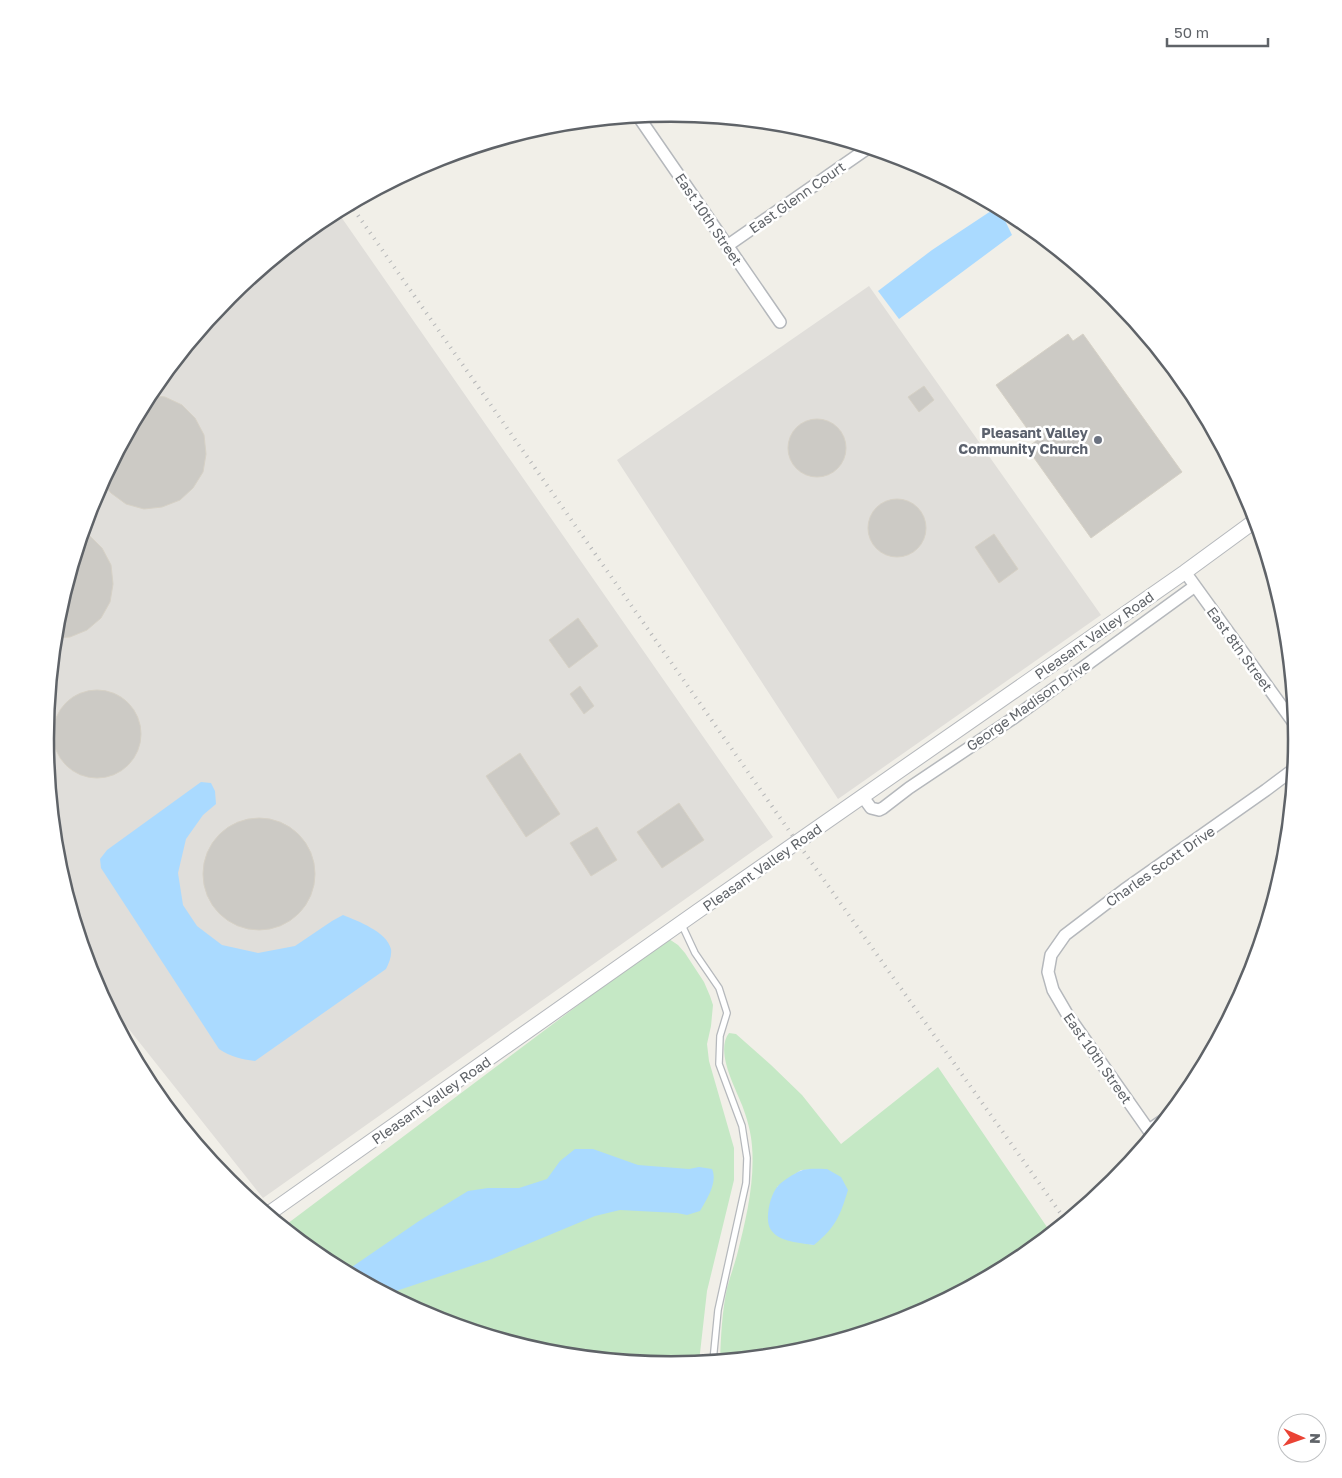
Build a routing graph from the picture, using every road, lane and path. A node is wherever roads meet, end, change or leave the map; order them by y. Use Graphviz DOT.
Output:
graph roads {
  1 [pos="643,123"];
  2 [pos="861,153"];
  3 [pos="727,246"];
  4 [pos="780,322"];
  5 [pos="1249,525"];
  6 [pos="1185,572"];
  7 [pos="1194,586"];
  8 [pos="1287,714"];
  9 [pos="1287,774"];
  10 [pos="863,797"];
  11 [pos="681,923"];
  12 [pos="1049,978"];
  13 [pos="1149,1130"];
  14 [pos="273,1211"];
  15 [pos="714,1355"];
  1 -- 3 [label="street, East 10th Street"];
  2 -- 3 [label="street, East Glenn Court"];
  3 -- 4 [label="street, East 10th Street"];
  5 -- 6 [label="street, Pleasant Valley Road"];
  6 -- 7 [label="street, East 8th Street"];
  6 -- 10 [label="street, Pleasant Valley Road"];
  7 -- 8 [label="street, East 8th Street"];
  7 -- 10 [label="street, George Madison Drive"];
  9 -- 12 [label="street, Charles Scott Drive"];
  10 -- 11 [label="street, Pleasant Valley Road"];
  11 -- 14 [label="street, Pleasant Valley Road"];
  11 -- 15 [label="lane"];
  12 -- 13 [label="street, East 10th Street"];
}
